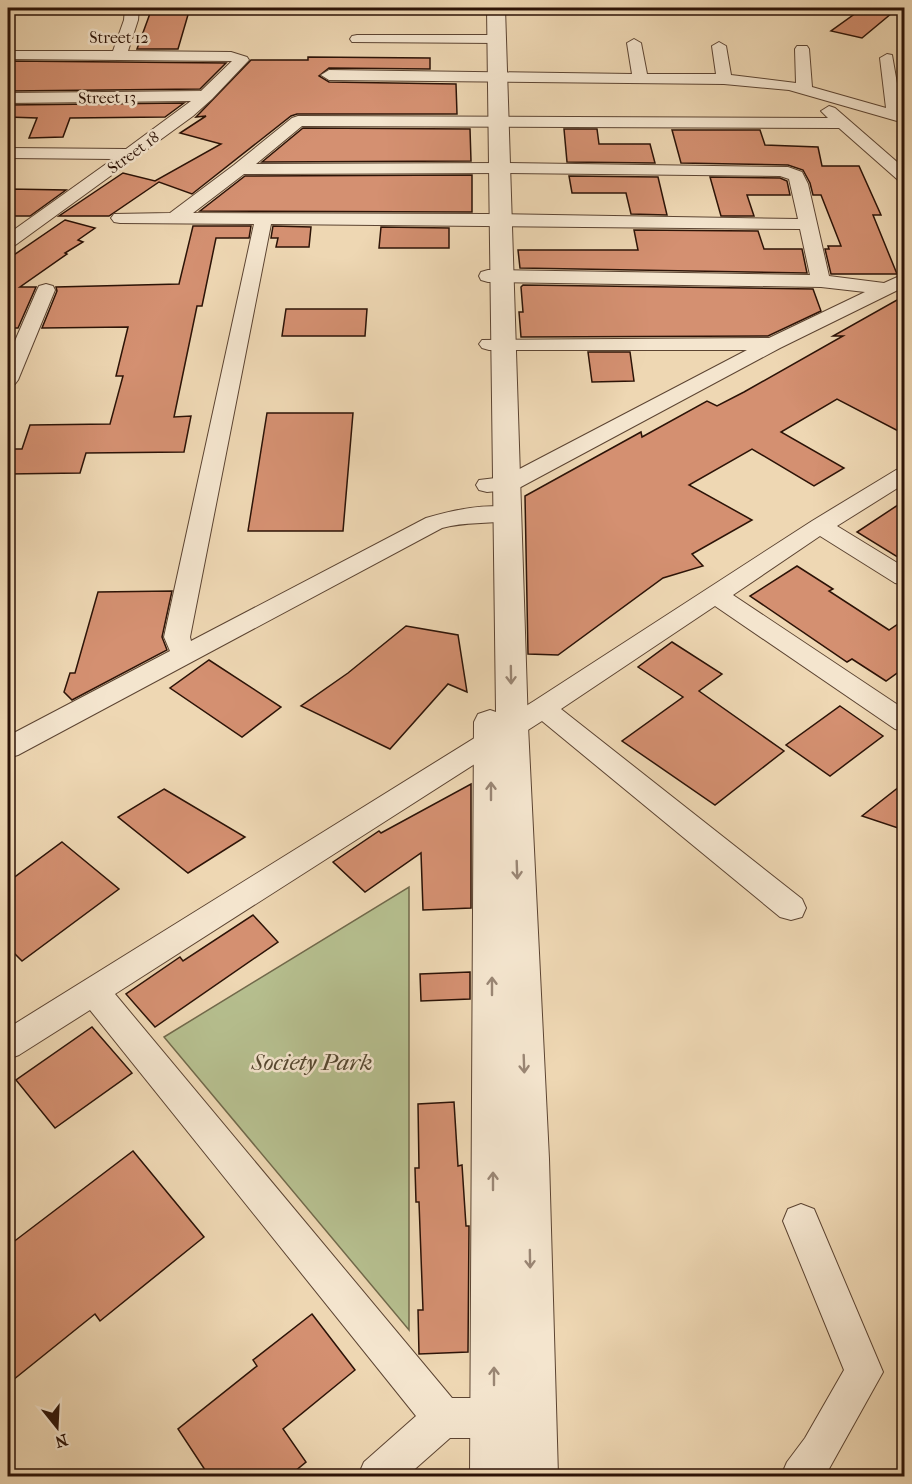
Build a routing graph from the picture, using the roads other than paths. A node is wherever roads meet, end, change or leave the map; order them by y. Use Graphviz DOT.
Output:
graph roads {
  1 [pos="132,8"];
  2 [pos="491,23"];
  3 [pos="357,39"];
  4 [pos="634,43"];
  5 [pos="719,46"];
  6 [pos="802,50"];
  7 [pos="8,55"];
  8 [pos="119,55"];
  9 [pos="231,56"];
  10 [pos="887,58"];
  11 [pos="329,75"];
  12 [pos="492,77"];
  13 [pos="640,79"];
  14 [pos="724,79"];
  15 [pos="811,92"];
  16 [pos="207,96"];
  17 [pos="8,98"];
  18 [pos="658,104"];
  19 [pos="679,104"];
  20 [pos="900,116"];
  21 [pos="492,121"];
  22 [pos="843,123"];
  23 [pos="8,153"];
  24 [pos="129,154"];
  25 [pos="494,168"];
  26 [pos="240,169"];
  27 [pos="904,176"];
  28 [pos="176,217"];
  29 [pos="120,218"];
  30 [pos="264,218"];
  31 [pos="494,220"];
  32 [pos="807,224"];
  33 [pos="16,229"];
  34 [pos="8,242"];
  35 [pos="496,277"];
  36 [pos="821,281"];
  37 [pos="897,284"];
  38 [pos="46,290"];
  39 [pos="497,344"];
  40 [pos="773,344"];
  41 [pos="8,381"];
  42 [pos="904,475"];
  43 [pos="498,499"];
  44 [pos="820,526"];
  45 [pos="904,577"];
  46 [pos="716,595"];
  47 [pos="188,652"];
  48 [pos="543,708"];
  49 [pos="904,722"];
  50 [pos="501,733"];
  51 [pos="8,748"];
  52 [pos="791,908"];
  53 [pos="93,990"];
  54 [pos="8,1045"];
  55 [pos="801,1221"];
  56 [pos="443,1418"];
  57 [pos="494,1418"];
  58 [pos="378,1476"];
  59 [pos="494,1476"];
  60 [pos="534,1476"];
  61 [pos="801,1476"];
  1 -- 8 [label="street"];
  2 -- 3 [label="street"];
  2 -- 12 [label="street"];
  4 -- 13 [label="street"];
  5 -- 14 [label="street"];
  6 -- 15 [label="street"];
  7 -- 8 [label="street, Street 12"];
  8 -- 9 [label="street, Street 12"];
  9 -- 16 [label="street, Street 18"];
  10 -- 20 [label="street"];
  11 -- 12 [label="street"];
  12 -- 13 [label="street"];
  12 -- 21 [label="street"];
  13 -- 14 [label="street"];
  14 -- 15 [label="street"];
  15 -- 20 [label="street"];
  15 -- 22 [label="street"];
  16 -- 17 [label="street, Street 13"];
  16 -- 24 [label="street, Street 18"];
  18 -- 19 [label="street"];
  21 -- 22 [label="street"];
  21 -- 25 [label="street"];
  21 -- 26 [label="street"];
  22 -- 27 [label="street"];
  23 -- 24 [label="street"];
  24 -- 33 [label="street, Street 18"];
  25 -- 26 [label="street"];
  25 -- 31 [label="street"];
  25 -- 32 [label="street"];
  26 -- 28 [label="street"];
  28 -- 29 [label="street"];
  28 -- 30 [label="street"];
  30 -- 31 [label="street"];
  30 -- 47 [label="street"];
  31 -- 32 [label="street"];
  31 -- 35 [label="street"];
  32 -- 36 [label="street"];
  33 -- 34 [label="street, Street 18"];
  35 -- 36 [label="street"];
  35 -- 39 [label="street"];
  36 -- 37 [label="street"];
  37 -- 40 [label="street"];
  38 -- 41 [label="street"];
  39 -- 40 [label="street"];
  39 -- 43 [label="street"];
  40 -- 43 [label="street"];
  42 -- 44 [label="street"];
  43 -- 47 [label="street"];
  43 -- 50 [label="street"];
  44 -- 45 [label="street"];
  44 -- 46 [label="street"];
  46 -- 48 [label="street"];
  46 -- 49 [label="street"];
  47 -- 51 [label="street"];
  48 -- 50 [label="street"];
  48 -- 52 [label="street"];
  50 -- 53 [label="street"];
  57 -- 50 [label="street, one-way"];
  50 -- 60 [label="street, one-way"];
  53 -- 54 [label="street"];
  53 -- 56 [label="street"];
  55 -- 61 [label="street"];
  56 -- 57 [label="street"];
  56 -- 58 [label="street"];
  57 -- 59 [label="street"];
}
